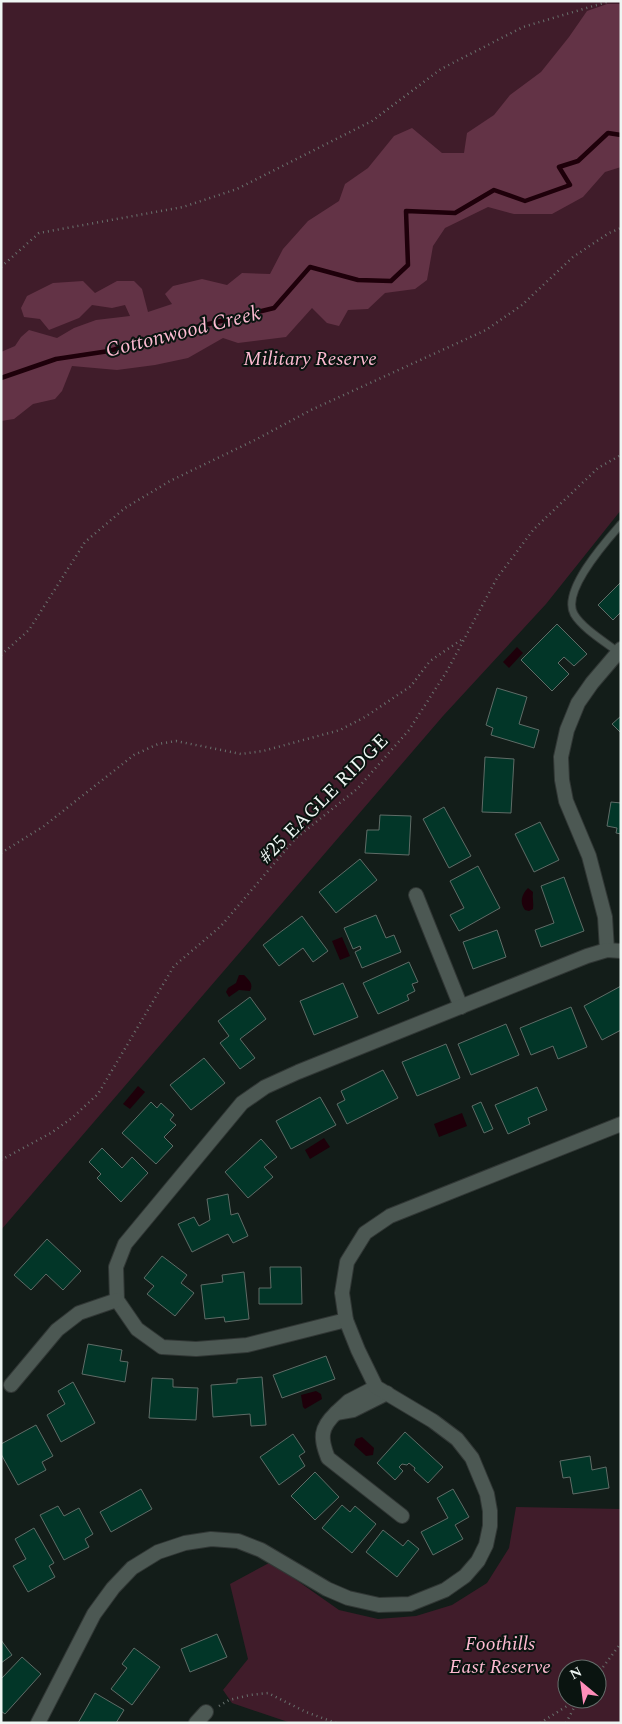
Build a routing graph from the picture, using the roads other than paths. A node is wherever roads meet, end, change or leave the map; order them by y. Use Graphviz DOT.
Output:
graph roads {
  1 [pos="621,524"];
  2 [pos="619,651"];
  3 [pos="416,896"];
  4 [pos="614,951"];
  5 [pos="461,1007"];
  6 [pos="621,1124"];
  7 [pos="117,1300"];
  8 [pos="346,1320"];
  9 [pos="12,1385"];
  10 [pos="381,1390"];
  11 [pos="402,1516"];
  12 [pos="206,1712"];
  13 [pos="38,1723"];
  14 [pos="196,1723"];
  1 -- 2 [label="lane"];
  2 -- 4 [label="street"];
  3 -- 5 [label="street"];
  4 -- 5 [label="street"];
  5 -- 7 [label="street"];
  6 -- 8 [label="street"];
  7 -- 8 [label="street"];
  7 -- 9 [label="street"];
  8 -- 10 [label="street"];
  10 -- 11 [label="street"];
  10 -- 13 [label="street"];
  12 -- 14 [label="street"];
}
